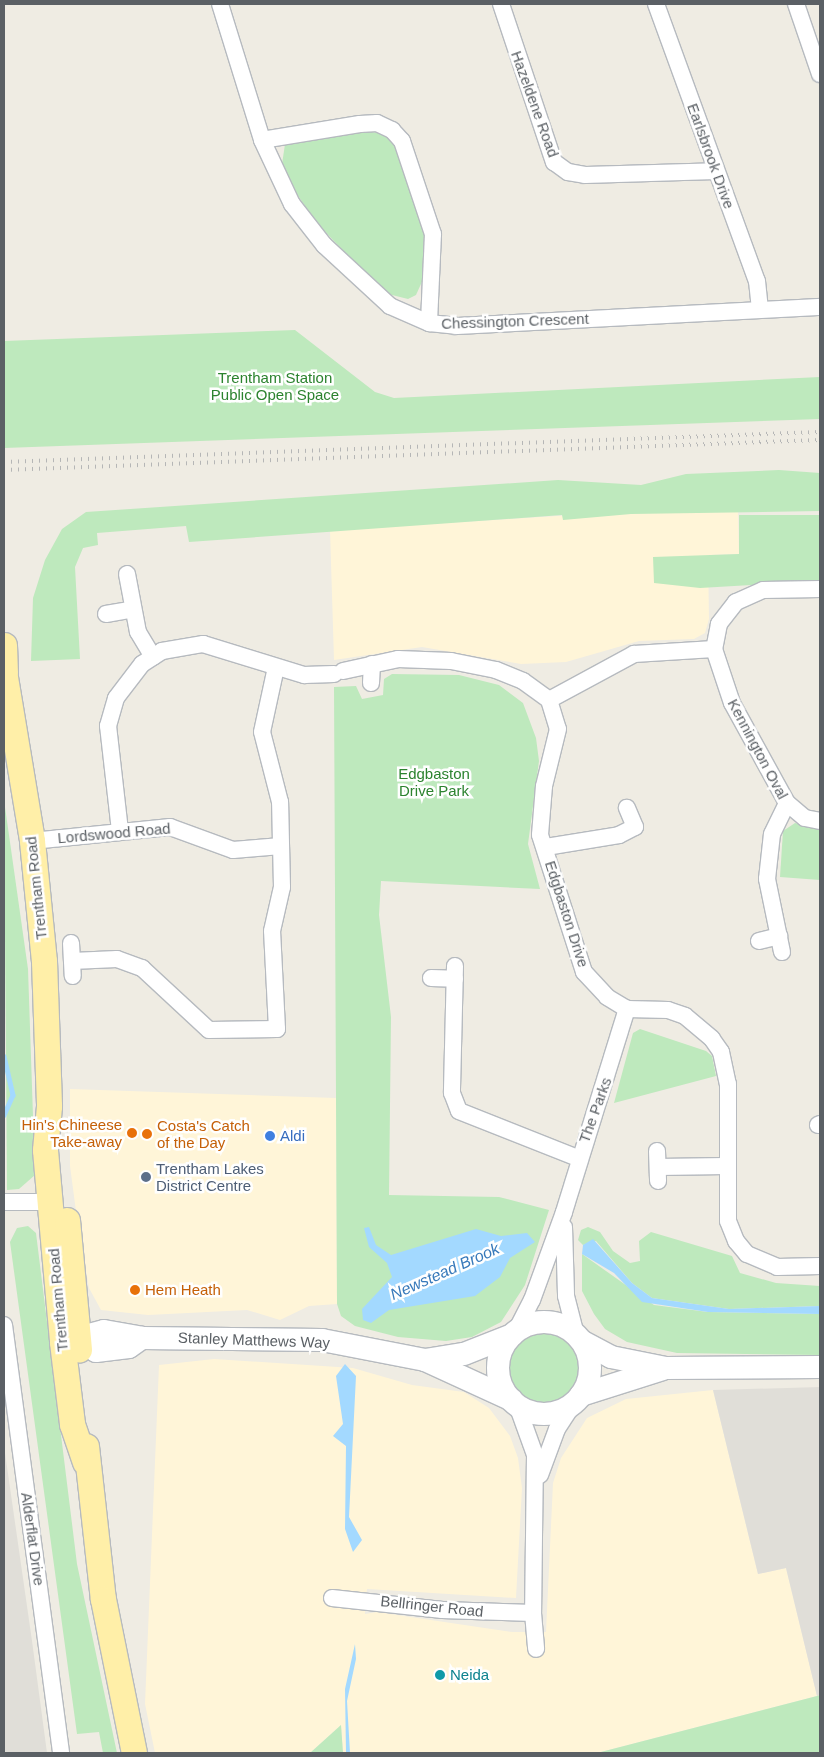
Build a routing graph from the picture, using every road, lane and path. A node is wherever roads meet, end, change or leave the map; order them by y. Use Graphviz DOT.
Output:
graph roads {
  1 [pos="220,4"];
  2 [pos="500,4"];
  3 [pos="656,4"];
  4 [pos="796,4"];
  5 [pos="820,74"];
  6 [pos="262,140"];
  7 [pos="716,171"];
  8 [pos="820,307"];
  9 [pos="760,309"];
  10 [pos="429,323"];
  11 [pos="127,574"];
  12 [pos="820,589"];
  13 [pos="133,609"];
  14 [pos="106,614"];
  15 [pos="4,645"];
  16 [pos="714,649"];
  17 [pos="153,657"];
  18 [pos="372,664"];
  19 [pos="276,668"];
  20 [pos="4,672"];
  21 [pos="372,683"];
  22 [pos="549,700"];
  23 [pos="787,804"];
  24 [pos="627,808"];
  25 [pos="820,821"];
  26 [pos="120,831"];
  27 [pos="32,841"];
  28 [pos="282,846"];
  29 [pos="546,847"];
  30 [pos="759,941"];
  31 [pos="71,943"];
  32 [pos="431,978"];
  33 [pos="627,1009"];
  34 [pos="49,1106"];
  35 [pos="578,1158"];
  36 [pos="726,1166"];
  37 [pos="657,1167"];
  38 [pos="4,1202"];
  39 [pos="49,1202"];
  40 [pos="564,1212"];
  41 [pos="820,1266"];
  42 [pos="4,1326"];
  43 [pos="514,1333"];
  44 [pos="579,1338"];
  45 [pos="70,1341"];
  46 [pos="426,1360"];
  47 [pos="820,1367"];
  48 [pos="666,1368"];
  49 [pos="577,1399"];
  50 [pos="514,1403"];
  51 [pos="537,1484"];
  52 [pos="332,1598"];
  53 [pos="533,1613"];
  54 [pos="536,1649"];
  55 [pos="61,1753"];
  56 [pos="134,1753"];
  1 -- 6 [label="street, Chessington Crescent"];
  2 -- 7 [label="street, Hazeldene Road"];
  3 -- 7 [label="street, Earlsbrook Drive"];
  4 -- 5 [label="street"];
  6 -- 10 [label="street, Chessington Crescent"];
  6 -- 10 [label="street"];
  7 -- 9 [label="street, Earlsbrook Drive"];
  8 -- 9 [label="street, Chessington Crescent"];
  9 -- 10 [label="street, Chessington Crescent"];
  11 -- 13 [label="street"];
  12 -- 16 [label="street"];
  13 -- 14 [label="street"];
  13 -- 17 [label="street"];
  15 -- 20 [label="main road, Trentham Road"];
  16 -- 22 [label="street"];
  16 -- 23 [label="street, Kennington Oval"];
  17 -- 19 [label="street"];
  17 -- 26 [label="street"];
  18 -- 19 [label="street"];
  18 -- 21 [label="street"];
  18 -- 22 [label="street"];
  19 -- 28 [label="street"];
  20 -- 27 [label="main road, Trentham Road"];
  22 -- 29 [label="street, Edgbaston Drive"];
  23 -- 25 [label="street, Kennington Oval"];
  23 -- 30 [label="street"];
  24 -- 29 [label="street"];
  26 -- 27 [label="street, Lordswood Road"];
  26 -- 28 [label="street, Lordswood Road"];
  27 -- 34 [label="main road, Trentham Road"];
  28 -- 31 [label="street"];
  29 -- 33 [label="street, Edgbaston Drive"];
  32 -- 35 [label="street"];
  33 -- 35 [label="street, The Parks"];
  33 -- 36 [label="street, Edgbaston Drive"];
  34 -- 39 [label="main road, Trentham Road"];
  34 -- 45 [label="main road, Trentham Road"];
  35 -- 40 [label="street, The Parks"];
  36 -- 37 [label="street"];
  36 -- 41 [label="street, Edgbaston Drive"];
  38 -- 39 [label="street"];
  39 -- 45 [label="main road, Trentham Road"];
  40 -- 43 [label="street, The Parks"];
  40 -- 44 [label="street, The Parks"];
  42 -- 55 [label="street, Alderflat Drive"];
  43 -- 44 [label="main road"];
  43 -- 46 [label="main road, Stanley Matthews Way"];
  43 -- 50 [label="main road"];
  44 -- 48 [label="main road"];
  44 -- 49 [label="main road"];
  45 -- 46 [label="main road, Stanley Matthews Way"];
  45 -- 56 [label="main road, Trentham Road"];
  46 -- 50 [label="main road, Stanley Matthews Way"];
  47 -- 48 [label="main road"];
  48 -- 49 [label="main road"];
  49 -- 50 [label="main road"];
  49 -- 51 [label="street"];
  50 -- 51 [label="street"];
  51 -- 53 [label="street"];
  52 -- 53 [label="street, Bellringer Road"];
  53 -- 54 [label="street"];
}
